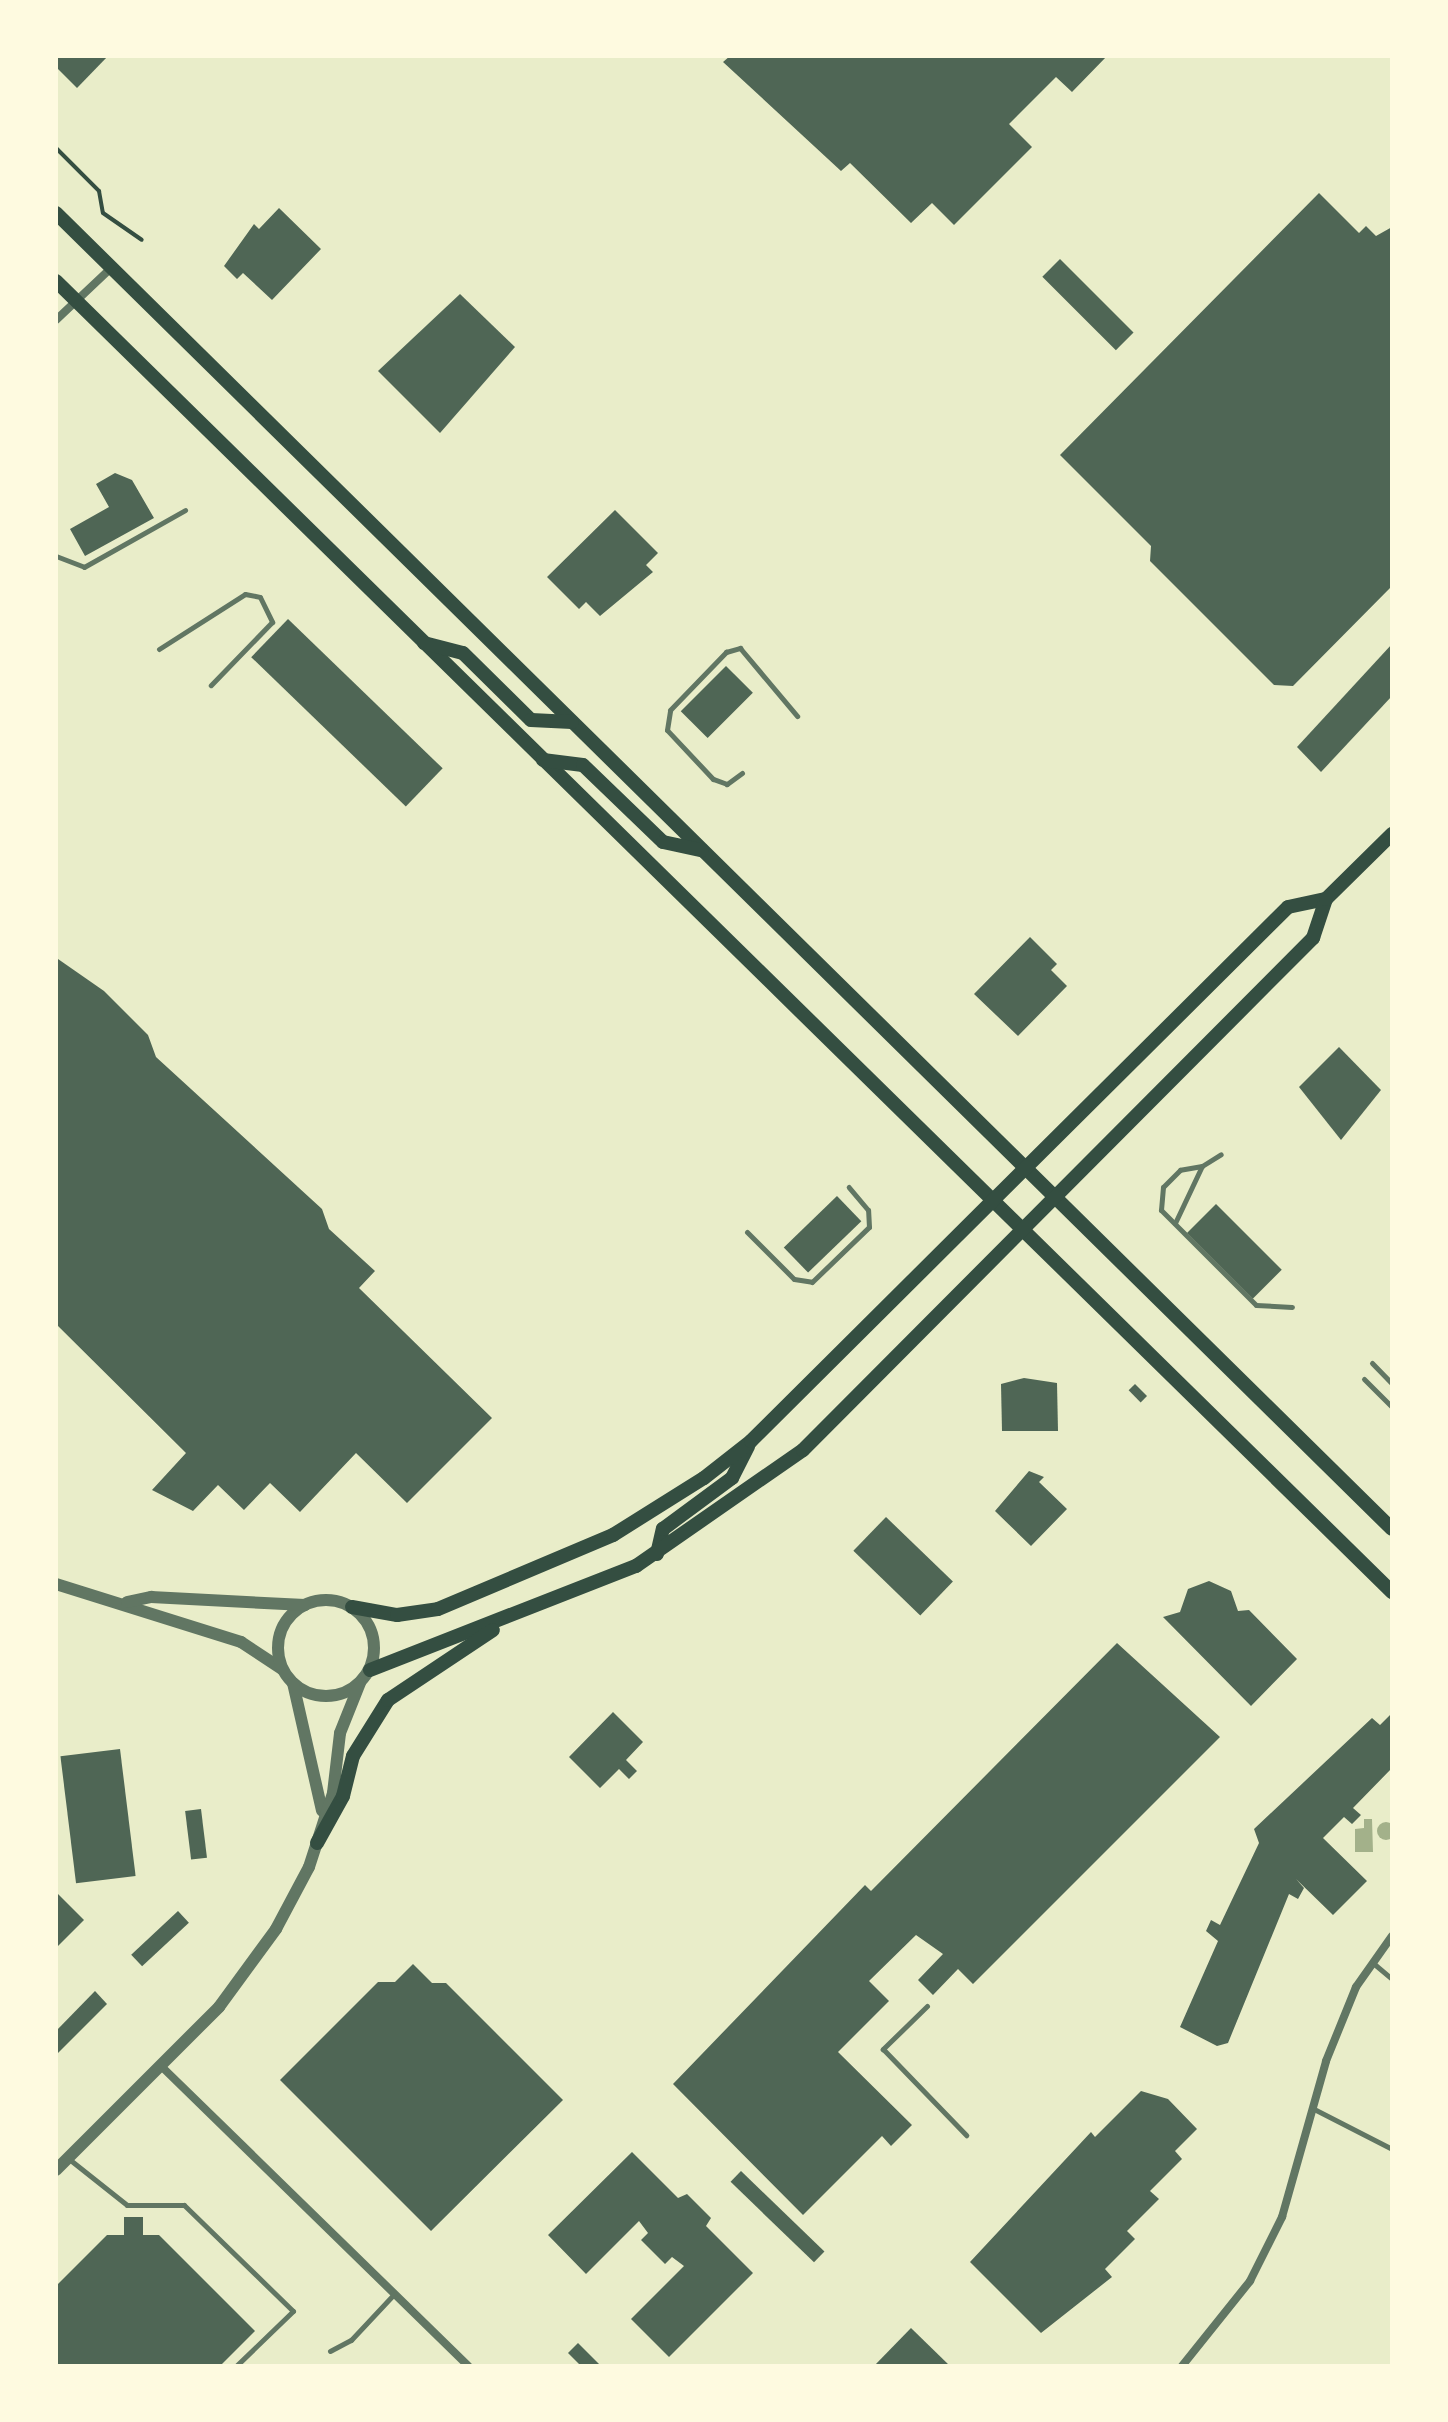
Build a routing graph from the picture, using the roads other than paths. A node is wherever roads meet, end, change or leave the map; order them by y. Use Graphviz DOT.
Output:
graph roads {
  1 [pos="56,213"];
  2 [pos="111,268"];
  3 [pos="56,281"];
  4 [pos="76,302"];
  5 [pos="56,320"];
  6 [pos="185,510"];
  7 [pos="56,556"];
  8 [pos="424,643"];
  9 [pos="159,649"];
  10 [pos="211,685"];
  11 [pos="797,716"];
  12 [pos="572,722"];
  13 [pos="543,760"];
  14 [pos="742,773"];
  15 [pos="1392,834"];
  16 [pos="703,850"];
  17 [pos="1326,899"];
  18 [pos="1221,1154"];
  19 [pos="1202,1166"];
  20 [pos="1023,1167"];
  21 [pos="849,1187"];
  22 [pos="1054,1197"];
  23 [pos="991,1202"];
  24 [pos="1174,1224"];
  25 [pos="747,1232"];
  26 [pos="1021,1232"];
  27 [pos="1292,1307"];
  28 [pos="1372,1363"];
  29 [pos="1364,1379"];
  30 [pos="1392,1384"];
  31 [pos="1392,1407"];
  32 [pos="751,1441"];
  33 [pos="1392,1529"];
  34 [pos="657,1554"];
  35 [pos="56,1584"];
  36 [pos="1392,1592"];
  37 [pos="127,1602"];
  38 [pos="305,1605"];
  39 [pos="352,1607"];
  40 [pos="527,1610"];
  41 [pos="282,1669"];
  42 [pos="370,1670"];
  43 [pos="293,1683"];
  44 [pos="360,1683"];
  45 [pos="322,1811"];
  46 [pos="317,1843"];
  47 [pos="1392,1936"];
  48 [pos="1373,1963"];
  49 [pos="1392,1979"];
  50 [pos="927,2006"];
  51 [pos="160,2065"];
  52 [pos="1311,2107"];
  53 [pos="966,2135"];
  54 [pos="1392,2149"];
  55 [pos="68,2158"];
  56 [pos="56,2170"];
  57 [pos="394,2294"];
  58 [pos="330,2351"];
  59 [pos="236,2366"];
  60 [pos="468,2366"];
  61 [pos="1182,2366"];
  1 -- 2 [label="main road"];
  2 -- 4 [label="street"];
  2 -- 12 [label="main road"];
  3 -- 4 [label="main road"];
  4 -- 5 [label="street"];
  4 -- 8 [label="main road"];
  6 -- 7 [label="lane"];
  8 -- 12 [label="main road"];
  8 -- 13 [label="main road"];
  9 -- 10 [label="lane"];
  11 -- 14 [label="lane"];
  12 -- 16 [label="main road"];
  13 -- 16 [label="main road"];
  13 -- 23 [label="main road"];
  15 -- 17 [label="main road"];
  16 -- 20 [label="main road"];
  17 -- 20 [label="main road"];
  17 -- 22 [label="main road"];
  18 -- 19 [label="lane"];
  19 -- 24 [label="lane"];
  19 -- 24 [label="lane"];
  20 -- 22 [label="main road"];
  20 -- 23 [label="main road"];
  21 -- 25 [label="lane"];
  22 -- 26 [label="main road"];
  22 -- 33 [label="main road"];
  23 -- 26 [label="main road"];
  23 -- 32 [label="main road"];
  24 -- 27 [label="lane"];
  26 -- 34 [label="main road"];
  26 -- 36 [label="main road"];
  28 -- 30 [label="lane"];
  29 -- 31 [label="lane"];
  32 -- 34 [label="main road"];
  32 -- 39 [label="main road"];
  34 -- 40 [label="main road"];
  35 -- 37 [label="street"];
  37 -- 38 [label="street"];
  37 -- 41 [label="street"];
  38 -- 39 [label="street"];
  38 -- 41 [label="street"];
  39 -- 42 [label="street"];
  40 -- 42 [label="main road"];
  40 -- 46 [label="main road"];
  41 -- 43 [label="street"];
  42 -- 44 [label="street"];
  43 -- 44 [label="street"];
  43 -- 45 [label="street"];
  44 -- 45 [label="street"];
  45 -- 46 [label="street"];
  46 -- 51 [label="street"];
  47 -- 48 [label="street"];
  48 -- 49 [label="lane"];
  48 -- 52 [label="street"];
  50 -- 53 [label="lane"];
  51 -- 55 [label="street"];
  51 -- 57 [label="street"];
  52 -- 54 [label="lane"];
  52 -- 61 [label="street"];
  55 -- 56 [label="street"];
  55 -- 59 [label="lane"];
  57 -- 58 [label="lane"];
  57 -- 60 [label="street"];
}
